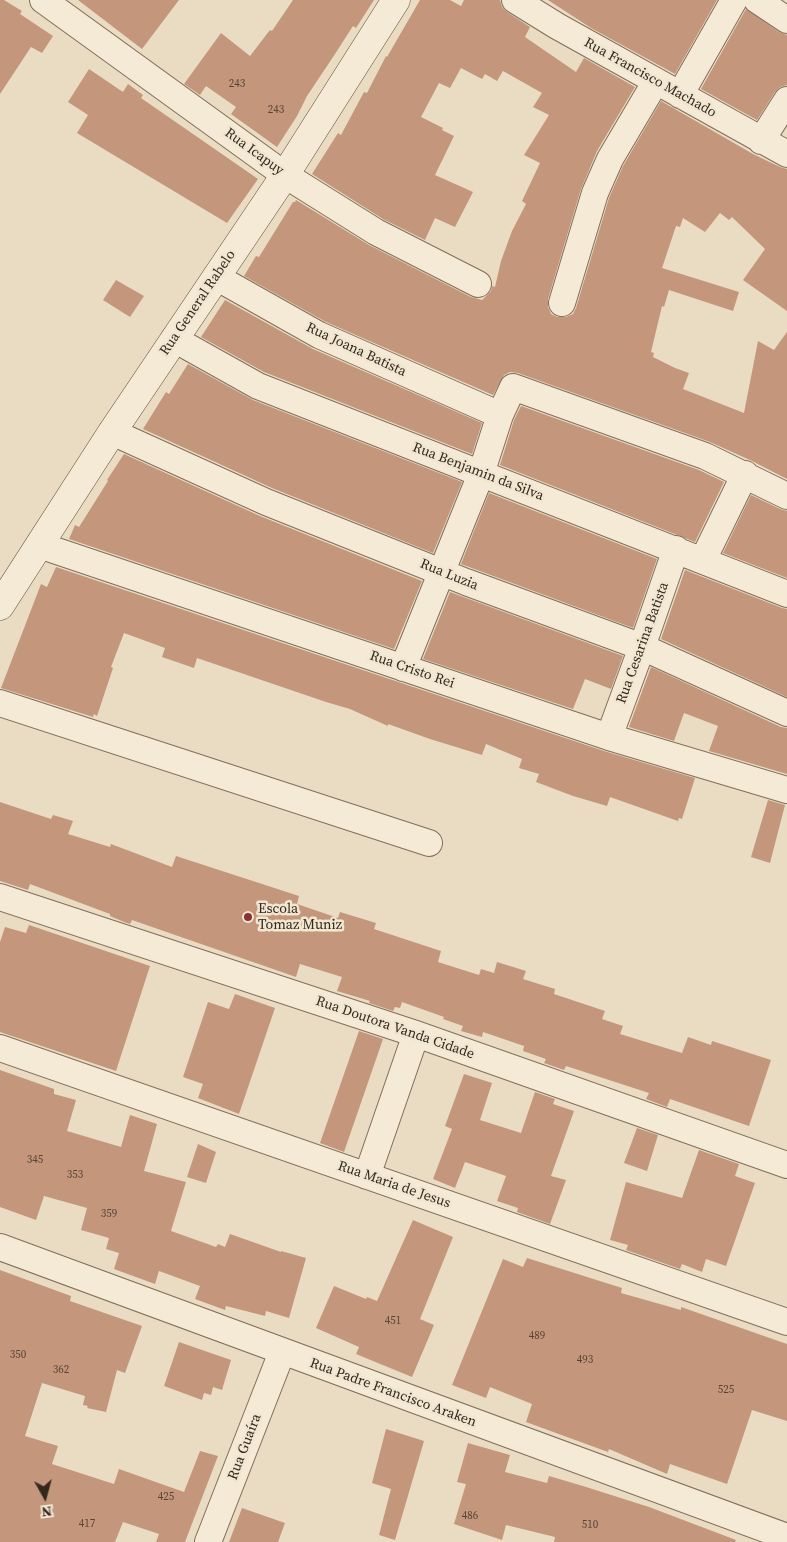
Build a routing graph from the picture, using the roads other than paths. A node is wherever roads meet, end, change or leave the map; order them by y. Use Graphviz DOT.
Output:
graph roads {
  1 [pos="43,0"];
  2 [pos="396,0"];
  3 [pos="515,0"];
  4 [pos="734,0"];
  5 [pos="757,0"];
  6 [pos="787,20"];
  7 [pos="656,81"];
  8 [pos="680,95"];
  9 [pos="787,100"];
  10 [pos="761,140"];
  11 [pos="787,154"];
  12 [pos="285,174"];
  13 [pos="216,277"];
  14 [pos="478,284"];
  15 [pos="562,303"];
  16 [pos="174,340"];
  17 [pos="500,416"];
  18 [pos="112,432"];
  19 [pos="481,474"];
  20 [pos="745,474"];
  21 [pos="784,487"];
  22 [pos="39,545"];
  23 [pos="676,549"];
  24 [pos="703,560"];
  25 [pos="442,572"];
  26 [pos="787,594"];
  27 [pos="0,606"];
  28 [pos="642,647"];
  29 [pos="404,668"];
  30 [pos="0,703"];
  31 [pos="787,713"];
  32 [pos="609,737"];
  33 [pos="787,790"];
  34 [pos="429,843"];
  35 [pos="0,897"];
  36 [pos="416,1034"];
  37 [pos="0,1048"];
  38 [pos="787,1165"];
  39 [pos="368,1176"];
  40 [pos="0,1247"];
  41 [pos="787,1322"];
  42 [pos="282,1352"];
  43 [pos="787,1537"];
  44 [pos="208,1542"];
  1 -- 12 [label="street, Rua Icapuy"];
  2 -- 12 [label="street, Rua General Rabelo"];
  3 -- 7 [label="street, Rua Francisco Machado"];
  4 -- 8 [label="street"];
  5 -- 6 [label="street"];
  7 -- 8 [label="street, Rua Francisco Machado"];
  7 -- 15 [label="street"];
  8 -- 10 [label="street, Rua Francisco Machado"];
  9 -- 10 [label="street"];
  10 -- 11 [label="street, Rua Francisco Machado"];
  12 -- 13 [label="street, Rua General Rabelo"];
  12 -- 14 [label="street, Rua Icapuy"];
  13 -- 16 [label="street, Rua General Rabelo"];
  13 -- 17 [label="street, Rua Joana Batista"];
  16 -- 18 [label="street, Rua General Rabelo"];
  16 -- 19 [label="street, Rua Benjamin da Silva"];
  17 -- 19 [label="street"];
  17 -- 20 [label="street"];
  18 -- 22 [label="street, Rua General Rabelo"];
  18 -- 25 [label="street, Rua Luzia"];
  19 -- 23 [label="street, Rua Benjamin da Silva"];
  19 -- 25 [label="street"];
  20 -- 21 [label="street"];
  20 -- 24 [label="street"];
  22 -- 27 [label="street, Rua General Rabelo"];
  22 -- 29 [label="street, Rua Cristo Rei"];
  23 -- 24 [label="street, Rua Benjamin da Silva"];
  23 -- 28 [label="street, Rua Cesarina Batista"];
  24 -- 26 [label="street, Rua Benjamin da Silva"];
  25 -- 28 [label="street, Rua Luzia"];
  25 -- 29 [label="street"];
  28 -- 31 [label="street, Rua Luzia"];
  28 -- 32 [label="street, Rua Cesarina Batista"];
  29 -- 32 [label="street, Rua Cristo Rei"];
  30 -- 34 [label="street"];
  32 -- 33 [label="street, Rua Cristo Rei"];
  35 -- 36 [label="street, Rua Doutora Vanda Cidade"];
  36 -- 38 [label="street, Rua Doutora Vanda Cidade"];
  36 -- 39 [label="street"];
  37 -- 39 [label="street, Rua Maria de Jesus"];
  39 -- 41 [label="street, Rua Maria de Jesus"];
  40 -- 42 [label="street, Rua Padre Francisco Araken"];
  42 -- 43 [label="street, Rua Padre Francisco Araken"];
  42 -- 44 [label="street, Rua Guaíra"];
}
